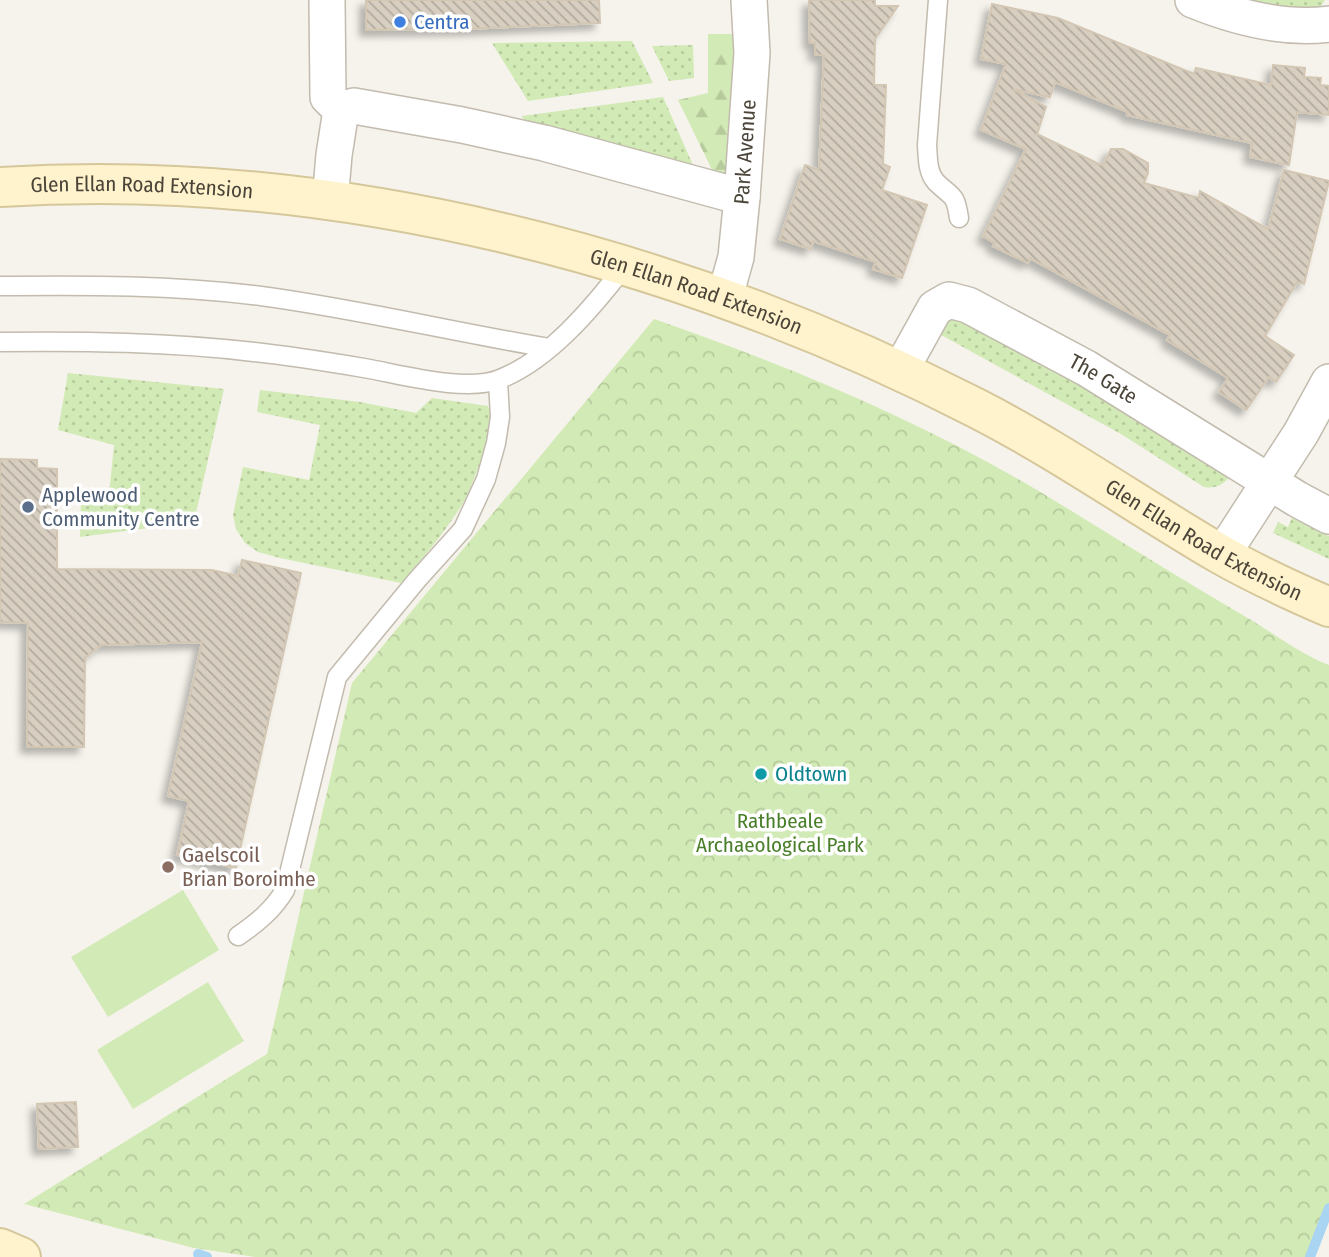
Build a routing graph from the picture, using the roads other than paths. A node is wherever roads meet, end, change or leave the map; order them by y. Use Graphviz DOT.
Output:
graph roads {
  1 [pos="327,0"];
  2 [pos="749,0"];
  3 [pos="938,0"];
  4 [pos="1193,0"];
  5 [pos="1329,24"];
  6 [pos="341,110"];
  7 [pos="0,187"];
  8 [pos="742,197"];
  9 [pos="330,201"];
  10 [pos="959,218"];
  11 [pos="624,267"];
  12 [pos="0,286"];
  13 [pos="724,300"];
  14 [pos="0,342"];
  15 [pos="549,348"];
  16 [pos="900,371"];
  17 [pos="498,381"];
  18 [pos="1329,382"];
  19 [pos="1269,481"];
  20 [pos="1329,516"];
  21 [pos="1222,555"];
  22 [pos="1329,607"];
  23 [pos="238,936"];
  24 [pos="0,1248"];
  25 [pos="21,1257"];
  1 -- 6 [label="street"];
  2 -- 8 [label="street, Park Avenue"];
  3 -- 10 [label="lane"];
  4 -- 5 [label="street"];
  6 -- 8 [label="street"];
  6 -- 9 [label="street"];
  7 -- 9 [label="street, Glen Ellan Road Extension"];
  8 -- 13 [label="street, Park Avenue"];
  9 -- 11 [label="street, Glen Ellan Road Extension"];
  11 -- 13 [label="street, Glen Ellan Road Extension"];
  11 -- 15 [label="lane"];
  12 -- 15 [label="lane"];
  13 -- 16 [label="street, Glen Ellan Road Extension"];
  14 -- 17 [label="lane"];
  15 -- 17 [label="lane"];
  16 -- 19 [label="street, The Gate"];
  16 -- 21 [label="street, Glen Ellan Road Extension"];
  17 -- 23 [label="lane"];
  18 -- 19 [label="street"];
  19 -- 20 [label="street, The Gate"];
  19 -- 21 [label="street"];
  21 -- 22 [label="street, Glen Ellan Road Extension"];
  24 -- 25 [label="street"];
}
